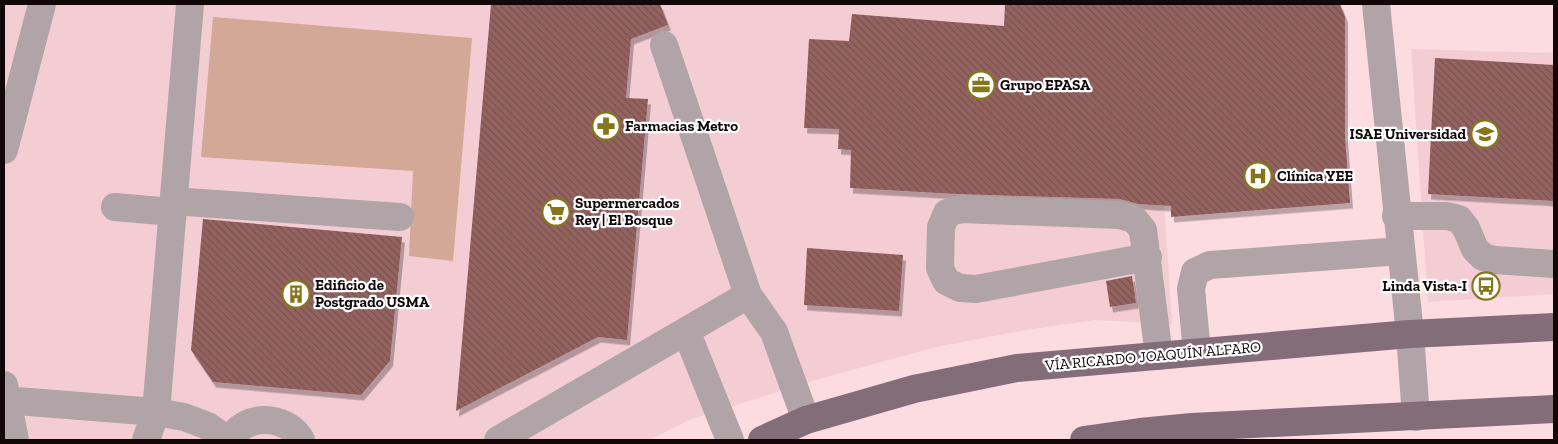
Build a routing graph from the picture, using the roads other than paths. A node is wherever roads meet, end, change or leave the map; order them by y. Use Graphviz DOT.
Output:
graph roads {
  1 [pos="42,4"];
  2 [pos="190,4"];
  3 [pos="1376,4"];
  4 [pos="664,46"];
  5 [pos="4,150"];
  6 [pos="173,207"];
  7 [pos="115,208"];
  8 [pos="1396,216"];
  9 [pos="400,217"];
  10 [pos="1401,251"];
  11 [pos="1148,258"];
  12 [pos="1554,264"];
  13 [pos="748,295"];
  14 [pos="1554,327"];
  15 [pos="686,331"];
  16 [pos="1410,334"];
  17 [pos="1197,352"];
  18 [pos="1159,356"];
  19 [pos="5,395"];
  20 [pos="1554,409"];
  21 [pos="156,412"];
  22 [pos="1416,417"];
  23 [pos="806,420"];
  24 [pos="1193,434"];
  25 [pos="15,440"];
  26 [pos="146,440"];
  27 [pos="228,440"];
  28 [pos="301,440"];
  29 [pos="498,440"];
  30 [pos="730,440"];
  31 [pos="762,440"];
  32 [pos="1084,440"];
  1 -- 5 [label="street"];
  2 -- 6 [label="street"];
  3 -- 8 [label="street"];
  4 -- 13 [label="street"];
  6 -- 7 [label="street"];
  6 -- 9 [label="street"];
  6 -- 21 [label="street"];
  8 -- 10 [label="street"];
  8 -- 12 [label="street"];
  10 -- 16 [label="street"];
  10 -- 17 [label="street"];
  11 -- 11 [label="street"];
  11 -- 18 [label="street"];
  13 -- 15 [label="street"];
  13 -- 23 [label="street"];
  14 -- 16 [label="main road, VÍA RICARDO JOAQUÍN ALFARO"];
  15 -- 29 [label="street"];
  15 -- 30 [label="street"];
  16 -- 17 [label="main road, VÍA RICARDO JOAQUÍN ALFARO"];
  16 -- 22 [label="street"];
  17 -- 18 [label="main road, VÍA RICARDO JOAQUÍN ALFARO"];
  18 -- 23 [label="main road, VÍA RICARDO JOAQUÍN ALFARO"];
  19 -- 21 [label="street"];
  19 -- 25 [label="street"];
  20 -- 22 [label="main road"];
  21 -- 26 [label="street"];
  21 -- 27 [label="street"];
  22 -- 24 [label="main road"];
  23 -- 31 [label="main road, VÍA RICARDO JOAQUÍN ALFARO"];
  24 -- 32 [label="main road"];
  27 -- 28 [label="street"];
}
